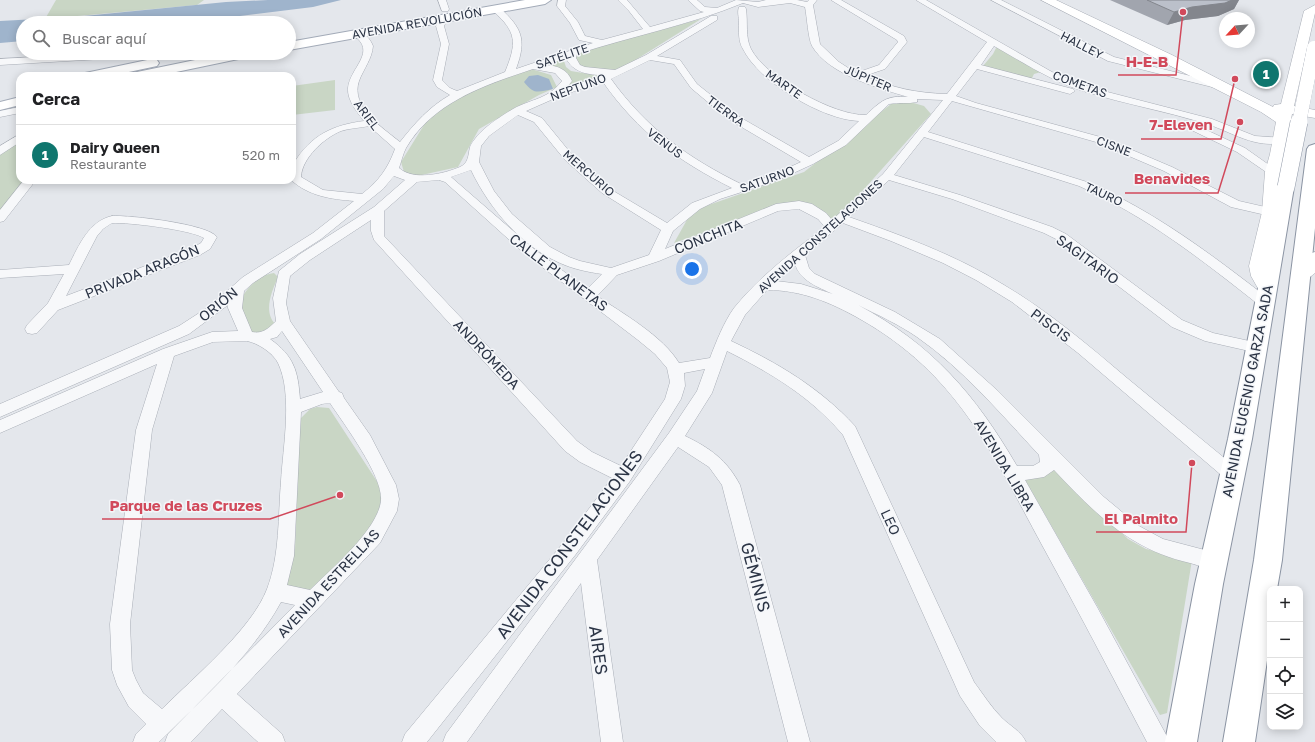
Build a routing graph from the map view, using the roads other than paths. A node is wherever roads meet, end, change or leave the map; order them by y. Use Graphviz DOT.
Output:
graph roads {
  1 [pos="545,0"];
  2 [pos="562,0"];
  3 [pos="622,0"];
  4 [pos="692,0"];
  5 [pos="835,0"];
  6 [pos="920,0"];
  7 [pos="995,0"];
  8 [pos="1047,0"];
  9 [pos="770,1"];
  10 [pos="811,2"];
  11 [pos="497,4"];
  12 [pos="743,5"];
  13 [pos="1315,8"];
  14 [pos="444,9"];
  15 [pos="719,10"];
  16 [pos="648,30"];
  17 [pos="356,33"];
  18 [pos="296,35"];
  19 [pos="993,41"];
  20 [pos="603,43"];
  21 [pos="1314,44"];
  22 [pos="296,45"];
  23 [pos="574,52"];
  24 [pos="649,57"];
  25 [pos="34,60"];
  26 [pos="175,60"];
  27 [pos="187,60"];
  28 [pos="0,62"];
  29 [pos="975,66"];
  30 [pos="531,67"];
  31 [pos="111,72"];
  32 [pos="151,72"];
  33 [pos="615,72"];
  34 [pos="509,74"];
  35 [pos="1049,74"];
  36 [pos="1295,74"];
  37 [pos="855,76"];
  38 [pos="605,78"];
  39 [pos="1035,82"];
  40 [pos="1315,83"];
  41 [pos="877,85"];
  42 [pos="1220,86"];
  43 [pos="1292,90"];
  44 [pos="1315,90"];
  45 [pos="16,92"];
  46 [pos="557,94"];
  47 [pos="0,95"];
  48 [pos="457,95"];
  49 [pos="950,97"];
  50 [pos="886,102"];
  51 [pos="16,103"];
  52 [pos="0,106"];
  53 [pos="16,111"];
  54 [pos="516,111"];
  55 [pos="1285,113"];
  56 [pos="1315,113"];
  57 [pos="0,114"];
  58 [pos="934,116"];
  59 [pos="868,118"];
  60 [pos="371,123"];
  61 [pos="1315,124"];
  62 [pos="922,133"];
  63 [pos="1252,138"];
  64 [pos="16,140"];
  65 [pos="1281,140"];
  66 [pos="401,148"];
  67 [pos="1241,150"];
  68 [pos="1315,150"];
  69 [pos="0,152"];
  70 [pos="472,162"];
  71 [pos="809,162"];
  72 [pos="296,169"];
  73 [pos="393,169"];
  74 [pos="440,176"];
  75 [pos="887,176"];
  76 [pos="296,179"];
  77 [pos="414,179"];
  78 [pos="1280,179"];
  79 [pos="27,184"];
  80 [pos="379,187"];
  81 [pos="741,188"];
  82 [pos="400,191"];
  83 [pos="365,198"];
  84 [pos="378,210"];
  85 [pos="1270,212"];
  86 [pos="0,218"];
  87 [pos="837,223"];
  88 [pos="668,230"];
  89 [pos="798,254"];
  90 [pos="654,258"];
  91 [pos="1309,266"];
  92 [pos="266,267"];
  93 [pos="74,269"];
  94 [pos="612,272"];
  95 [pos="0,274"];
  96 [pos="284,274"];
  97 [pos="762,286"];
  98 [pos="237,289"];
  99 [pos="1266,295"];
  100 [pos="588,297"];
  101 [pos="54,306"];
  102 [pos="200,320"];
  103 [pos="282,322"];
  104 [pos="32,329"];
  105 [pos="253,337"];
  106 [pos="212,338"];
  107 [pos="723,343"];
  108 [pos="1258,348"];
  109 [pos="168,353"];
  110 [pos="717,362"];
  111 [pos="675,369"];
  112 [pos="337,397"];
  113 [pos="293,408"];
  114 [pos="0,411"];
  115 [pos="0,427"];
  116 [pos="675,438"];
  117 [pos="1047,453"];
  118 [pos="1012,473"];
  119 [pos="1233,475"];
  120 [pos="624,476"];
  121 [pos="587,557"];
  122 [pos="1213,560"];
  123 [pos="276,592"];
  124 [pos="312,600"];
  125 [pos="222,695"];
  126 [pos="162,724"];
  127 [pos="144,742"];
  128 [pos="176,742"];
  129 [pos="274,742"];
  130 [pos="413,742"];
  131 [pos="454,742"];
  132 [pos="612,742"];
  133 [pos="800,742"];
  134 [pos="1015,742"];
  135 [pos="1159,742"];
  136 [pos="1181,742"];
  137 [pos="1239,742"];
  1 -- 11 [label="main road, AVENIDA REVOLUCIÓN"];
  2 -- 20 [label="street"];
  3 -- 16 [label="street"];
  4 -- 15 [label="street"];
  5 -- 37 [label="street"];
  6 -- 19 [label="street, COMETAS"];
  7 -- 42 [label="street, HALLEY"];
  8 -- 42 [label="main road"];
  9 -- 10 [label="street, NEPTUNO"];
  9 -- 12 [label="street, NEPTUNO"];
  10 -- 37 [label="street, JÚPITER"];
  11 -- 14 [label="main road, AVENIDA REVOLUCIÓN"];
  11 -- 34 [label="street"];
  12 -- 15 [label="street, SATÉLITE"];
  12 -- 24 [label="street, NEPTUNO"];
  12 -- 59 [label="street, MARTE"];
  13 -- 36 [label="main road"];
  14 -- 17 [label="main road, AVENIDA REVOLUCIÓN"];
  14 -- 18 [label="main road, AVENIDA REVOLUCIÓN"];
  14 -- 48 [label="street"];
  15 -- 16 [label="street, SATÉLITE"];
  16 -- 20 [label="street, SATÉLITE"];
  17 -- 22 [label="main road, AVENIDA REVOLUCIÓN"];
  17 -- 60 [label="street, ARIEL"];
  19 -- 29 [label="street, AVENIDA CONSTELACIONES"];
  19 -- 35 [label="street, COMETAS"];
  20 -- 23 [label="street, SATÉLITE"];
  21 -- 78 [label="main road, AVENIDA EUGENIO GARZA SADA, bridge"];
  23 -- 30 [label="street, SATÉLITE"];
  23 -- 33 [label="street"];
  24 -- 33 [label="street, NEPTUNO"];
  24 -- 71 [label="street, TIERRA"];
  25 -- 28 [label="street"];
  26 -- 31 [label="main road"];
  27 -- 32 [label="main road"];
  29 -- 39 [label="street, COMETAS"];
  29 -- 49 [label="street, AVENIDA CONSTELACIONES"];
  30 -- 34 [label="street, SATÉLITE"];
  30 -- 46 [label="street"];
  33 -- 38 [label="street, NEPTUNO"];
  34 -- 48 [label="street, SATÉLITE"];
  35 -- 39 [label="street"];
  35 -- 63 [label="street, COMETAS"];
  36 -- 40 [label="main road"];
  36 -- 43 [label="main road"];
  37 -- 41 [label="street, JÚPITER"];
  38 -- 46 [label="street, NEPTUNO"];
  38 -- 81 [label="street, VENUS"];
  39 -- 67 [label="street, COMETAS"];
  41 -- 49 [label="street, JÚPITER"];
  41 -- 50 [label="street"];
  42 -- 55 [label="main road"];
  43 -- 44 [label="main road"];
  43 -- 55 [label="main road"];
  45 -- 47 [label="main road"];
  46 -- 54 [label="street, NEPTUNO"];
  48 -- 66 [label="street, SATÉLITE"];
  49 -- 58 [label="street, AVENIDA CONSTELACIONES"];
  49 -- 85 [label="street, CISNE"];
  50 -- 58 [label="street"];
  50 -- 59 [label="street, SATURNO"];
  51 -- 52 [label="main road"];
  53 -- 57 [label="street"];
  54 -- 70 [label="street, NEPTUNO"];
  54 -- 88 [label="street, MERCURIO"];
  55 -- 56 [label="main road"];
  55 -- 61 [label="main road"];
  55 -- 65 [label="main road"];
  58 -- 62 [label="street, AVENIDA CONSTELACIONES"];
  59 -- 71 [label="street, SATURNO"];
  60 -- 66 [label="street, ARIEL"];
  60 -- 72 [label="street"];
  62 -- 75 [label="street, AVENIDA CONSTELACIONES"];
  62 -- 99 [label="street, TAURO"];
  63 -- 65 [label="street, COMETAS"];
  63 -- 67 [label="street"];
  64 -- 69 [label="street"];
  65 -- 78 [label="main road"];
  66 -- 73 [label="street, ORIÓN"];
  67 -- 78 [label="street, COMETAS"];
  68 -- 91 [label="main road"];
  70 -- 74 [label="street"];
  70 -- 94 [label="street, CALLE PLANETAS"];
  71 -- 81 [label="street, SATURNO"];
  73 -- 77 [label="street"];
  73 -- 80 [label="street, ORIÓN"];
  74 -- 77 [label="street"];
  74 -- 100 [label="street, CALLE PLANETAS"];
  75 -- 87 [label="street, AVENIDA CONSTELACIONES"];
  75 -- 108 [label="street, SAGITARIO"];
  76 -- 83 [label="street"];
  77 -- 82 [label="street"];
  78 -- 85 [label="main road"];
  78 -- 99 [label="main road, AVENIDA EUGENIO GARZA SADA"];
  79 -- 86 [label="street"];
  80 -- 82 [label="street"];
  80 -- 83 [label="street, ORIÓN"];
  81 -- 88 [label="street, SATURNO"];
  82 -- 84 [label="street"];
  83 -- 92 [label="street, ORIÓN"];
  84 -- 96 [label="street"];
  84 -- 120 [label="street, ANDRÓMEDA"];
  85 -- 99 [label="main road"];
  87 -- 89 [label="street, AVENIDA CONSTELACIONES"];
  87 -- 90 [label="street, CONCHITA"];
  87 -- 119 [label="street, PISCIS"];
  88 -- 90 [label="street, SATURNO"];
  89 -- 97 [label="street, AVENIDA CONSTELACIONES"];
  89 -- 117 [label="street, AVENIDA LIBRA"];
  90 -- 94 [label="street, CONCHITA"];
  91 -- 137 [label="main road"];
  92 -- 96 [label="street"];
  92 -- 98 [label="street, ORIÓN"];
  93 -- 95 [label="street"];
  93 -- 101 [label="street, PRIVADA ARAGÓN"];
  93 -- 101 [label="street, PRIVADA ARAGÓN"];
  94 -- 100 [label="street, CONCHITA"];
  96 -- 103 [label="street, AVENIDA ESTRELLAS"];
  97 -- 107 [label="street, AVENIDA CONSTELACIONES"];
  97 -- 118 [label="street, AVENIDA LIBRA"];
  98 -- 102 [label="street, ORIÓN"];
  98 -- 105 [label="street, AVENIDA ESTRELLAS"];
  99 -- 108 [label="main road, AVENIDA EUGENIO GARZA SADA"];
  100 -- 111 [label="street, CALLE PLANETAS"];
  101 -- 104 [label="street, PRIVADA ARAGÓN"];
  102 -- 106 [label="street"];
  102 -- 114 [label="street, ORIÓN"];
  103 -- 105 [label="street, ORIÓN"];
  103 -- 112 [label="street, AVENIDA ESTRELLAS"];
  105 -- 106 [label="street, ORIÓN"];
  105 -- 113 [label="street, AVENIDA ESTRELLAS"];
  106 -- 109 [label="street, ORIÓN"];
  107 -- 110 [label="street, AVENIDA CONSTELACIONES"];
  107 -- 134 [label="street, LEO"];
  108 -- 119 [label="main road, AVENIDA EUGENIO GARZA SADA"];
  109 -- 115 [label="street, ORIÓN"];
  109 -- 126 [label="street"];
  110 -- 111 [label="street"];
  110 -- 116 [label="street, AVENIDA CONSTELACIONES"];
  111 -- 120 [label="street, AVENIDA CONSTELACIONES"];
  112 -- 113 [label="street"];
  112 -- 124 [label="street, AVENIDA ESTRELLAS"];
  113 -- 123 [label="street, AVENIDA ESTRELLAS"];
  116 -- 121 [label="street, AVENIDA CONSTELACIONES"];
  116 -- 133 [label="street, GÉMINIS"];
  117 -- 118 [label="street"];
  117 -- 122 [label="street, AVENIDA LIBRA"];
  118 -- 135 [label="street, AVENIDA LIBRA"];
  119 -- 122 [label="main road, AVENIDA EUGENIO GARZA SADA"];
  120 -- 130 [label="street, AVENIDA CONSTELACIONES"];
  121 -- 131 [label="street, AVENIDA CONSTELACIONES"];
  121 -- 132 [label="street, AIRES"];
  122 -- 136 [label="main road, AVENIDA EUGENIO GARZA SADA"];
  123 -- 124 [label="street"];
  123 -- 126 [label="street, AVENIDA ESTRELLAS"];
  124 -- 125 [label="street, AVENIDA ESTRELLAS"];
  125 -- 128 [label="street, AVENIDA ESTRELLAS"];
  125 -- 129 [label="street"];
  126 -- 127 [label="street, AVENIDA ESTRELLAS"];
}
